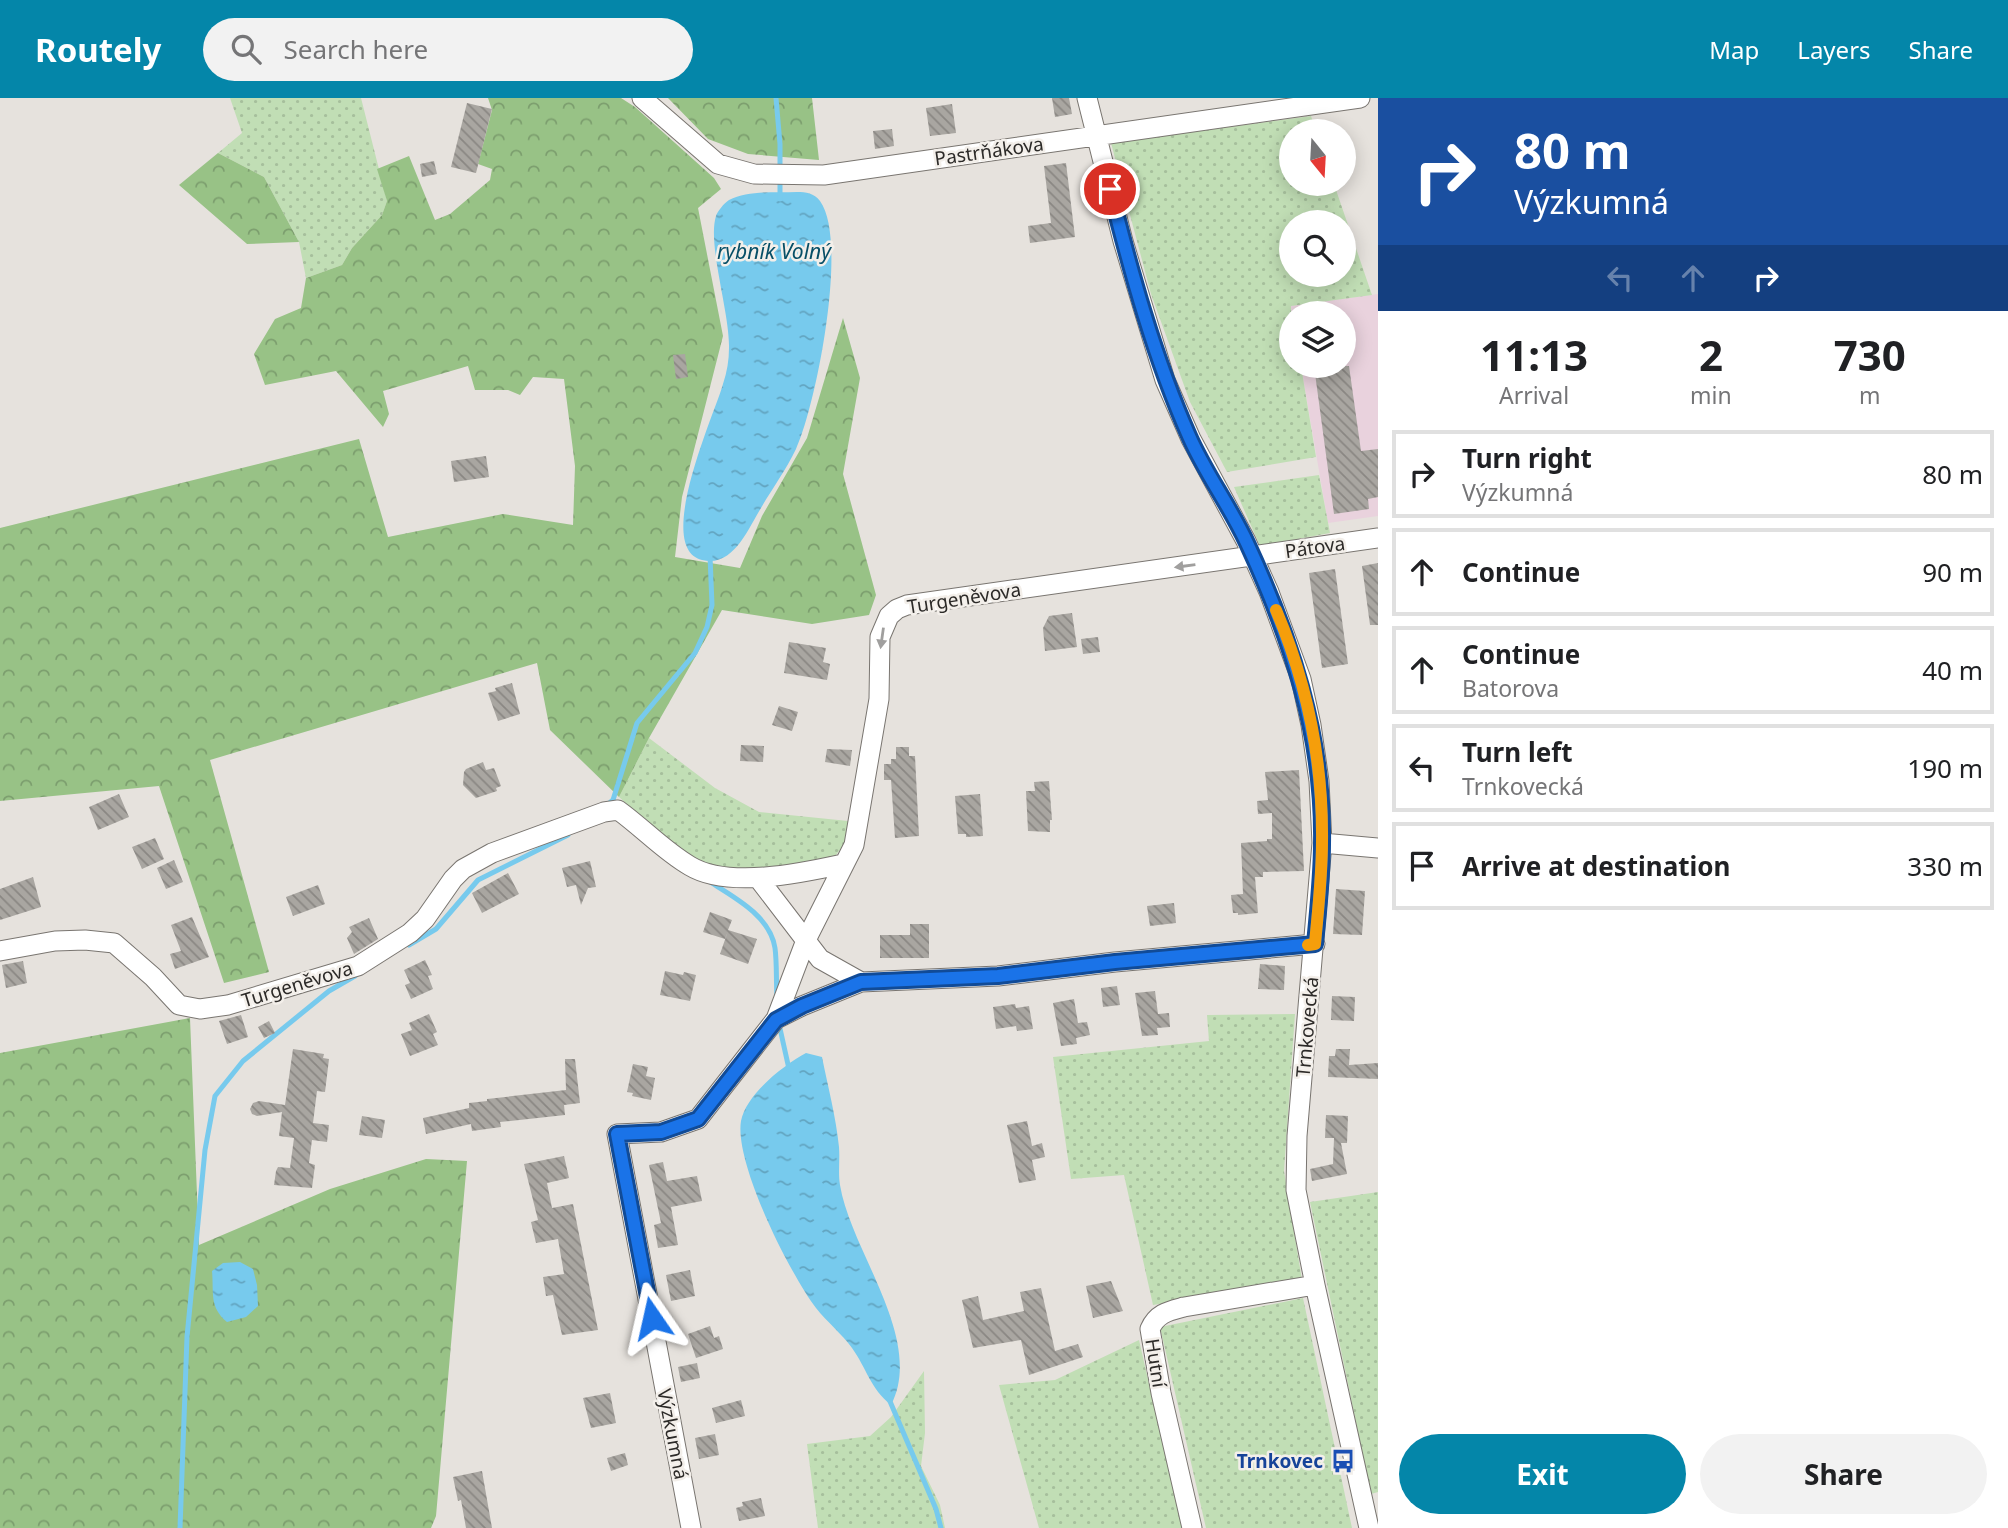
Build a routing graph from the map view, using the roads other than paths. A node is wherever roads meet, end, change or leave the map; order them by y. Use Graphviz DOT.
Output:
graph roads {
  1 [pos="642,98"];
  2 [pos="1087,98"];
  3 [pos="1360,98"];
  4 [pos="1097,136"];
  5 [pos="1378,538"];
  6 [pos="1253,556"];
  7 [pos="1322,843"];
  8 [pos="1378,848"];
  9 [pos="843,864"];
  10 [pos="758,878"];
  11 [pos="806,940"];
  12 [pos="1315,944"];
  13 [pos="0,951"];
  14 [pos="861,982"];
  15 [pos="776,1020"];
  16 [pos="1315,1284"];
  17 [pos="1371,1503"];
  18 [pos="691,1528"];
  19 [pos="1192,1528"];
  20 [pos="1369,1528"];
  1 -- 4 [label="street, Pastrňákova"];
  2 -- 4 [label="street, Trnkovecká"];
  3 -- 4 [label="street, Pastrňákova"];
  4 -- 6 [label="street, Trnkovecká"];
  5 -- 6 [label="street, Pátova"];
  6 -- 7 [label="street, Trnkovecká"];
  6 -- 9 [label="street, Turgeněvova, one-way"];
  7 -- 8 [label="street"];
  7 -- 12 [label="street, Trnkovecká"];
  9 -- 10 [label="street"];
  9 -- 11 [label="street, Výzkumná"];
  10 -- 11 [label="street"];
  10 -- 13 [label="street, Turgeněvova"];
  11 -- 14 [label="street"];
  11 -- 15 [label="street, Výzkumná"];
  12 -- 14 [label="street"];
  12 -- 16 [label="street, Trnkovecká"];
  14 -- 15 [label="street"];
  15 -- 18 [label="street, Výzkumná"];
  16 -- 17 [label="street, Trnkovecká"];
  16 -- 19 [label="street, Hutní"];
  17 -- 20 [label="street, Trnkovecká"];
}
